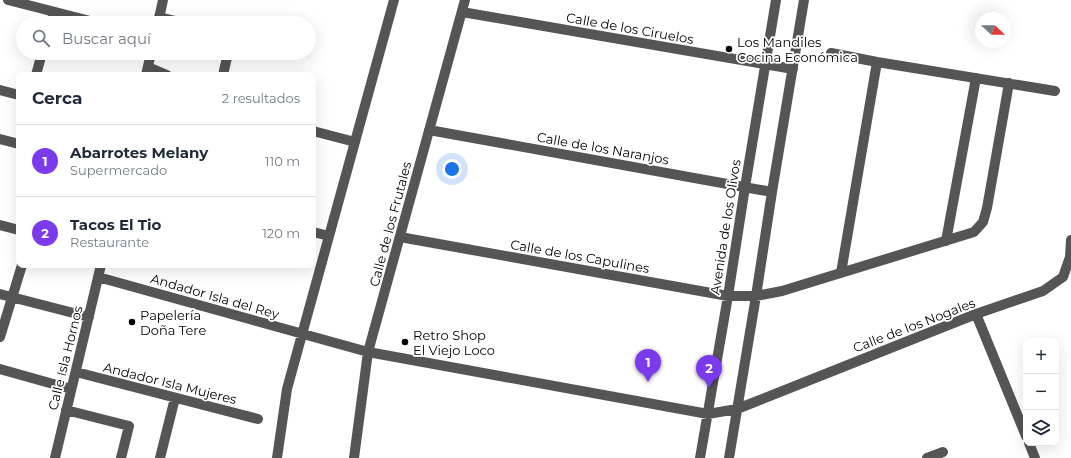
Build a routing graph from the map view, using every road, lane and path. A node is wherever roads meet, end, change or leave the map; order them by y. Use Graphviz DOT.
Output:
graph roads {
  1 [pos="8,0"];
  2 [pos="163,0"];
  3 [pos="394,0"];
  4 [pos="465,0"];
  5 [pos="776,0"];
  6 [pos="804,0"];
  7 [pos="54,12"];
  8 [pos="462,12"];
  9 [pos="53,16"];
  10 [pos="70,16"];
  11 [pos="160,16"];
  12 [pos="831,53"];
  13 [pos="40,60"];
  14 [pos="149,60"];
  15 [pos="226,60"];
  16 [pos="877,62"];
  17 [pos="765,64"];
  18 [pos="793,69"];
  19 [pos="147,71"];
  20 [pos="37,72"];
  21 [pos="224,72"];
  22 [pos="976,78"];
  23 [pos="1009,83"];
  24 [pos="0,90"];
  25 [pos="1055,91"];
  26 [pos="16,94"];
  27 [pos="429,130"];
  28 [pos="316,132"];
  29 [pos="0,140"];
  30 [pos="355,142"];
  31 [pos="16,143"];
  32 [pos="745,187"];
  33 [pos="772,192"];
  34 [pos="0,225"];
  35 [pos="16,229"];
  36 [pos="316,233"];
  37 [pos="329,236"];
  38 [pos="400,237"];
  39 [pos="1071,240"];
  40 [pos="946,241"];
  41 [pos="21,268"];
  42 [pos="100,268"];
  43 [pos="841,273"];
  44 [pos="98,277"];
  45 [pos="0,294"];
  46 [pos="728,296"];
  47 [pos="756,296"];
  48 [pos="12,297"];
  49 [pos="976,314"];
  50 [pos="89,317"];
  51 [pos="302,334"];
  52 [pos="0,337"];
  53 [pos="368,352"];
  54 [pos="0,369"];
  55 [pos="76,372"];
  56 [pos="71,389"];
  57 [pos="175,398"];
  58 [pos="737,409"];
  59 [pos="66,410"];
  60 [pos="708,414"];
  61 [pos="258,419"];
  62 [pos="1023,429"];
  63 [pos="1030,446"];
  64 [pos="943,452"];
  65 [pos="55,458"];
  66 [pos="121,458"];
  67 [pos="160,458"];
  68 [pos="277,458"];
  69 [pos="354,458"];
  70 [pos="700,458"];
  71 [pos="729,458"];
  72 [pos="927,458"];
  73 [pos="1035,458"];
  1 -- 7 [label="street"];
  2 -- 11 [label="street"];
  3 -- 30 [label="street"];
  4 -- 8 [label="street, Calle de los Frutales"];
  5 -- 17 [label="street, Avenida de los Olivos"];
  6 -- 18 [label="street"];
  7 -- 9 [label="street"];
  7 -- 10 [label="street"];
  8 -- 17 [label="street, Calle de los Ciruelos"];
  8 -- 27 [label="street, Calle de los Frutales"];
  12 -- 16 [label="street"];
  13 -- 20 [label="street"];
  14 -- 19 [label="street"];
  15 -- 21 [label="street"];
  16 -- 22 [label="street"];
  16 -- 43 [label="street"];
  17 -- 18 [label="street, Calle de los Ciruelos"];
  17 -- 32 [label="street, Avenida de los Olivos"];
  18 -- 33 [label="street"];
  22 -- 23 [label="street"];
  22 -- 40 [label="street"];
  23 -- 25 [label="street"];
  23 -- 40 [label="street, Calle de los Capulines"];
  24 -- 26 [label="street"];
  27 -- 32 [label="street, Calle de los Naranjos"];
  27 -- 38 [label="street, Calle de los Frutales"];
  28 -- 30 [label="street"];
  29 -- 31 [label="street"];
  30 -- 37 [label="street"];
  32 -- 33 [label="street, Calle de los Naranjos"];
  32 -- 46 [label="street, Avenida de los Olivos"];
  33 -- 47 [label="street"];
  34 -- 35 [label="street"];
  36 -- 37 [label="street"];
  37 -- 51 [label="street"];
  38 -- 46 [label="street, Calle de los Capulines"];
  38 -- 53 [label="street, Calle de los Frutales"];
  39 -- 49 [label="street, Calle de los Nogales"];
  40 -- 43 [label="street, Calle de los Capulines"];
  41 -- 48 [label="street"];
  42 -- 44 [label="street, Calle Isla Hornos"];
  43 -- 47 [label="street, Calle de los Capulines"];
  44 -- 50 [label="street, Calle Isla Hornos"];
  44 -- 51 [label="street, Andador Isla del Rey"];
  45 -- 48 [label="street"];
  46 -- 47 [label="street, Calle de los Capulines"];
  46 -- 60 [label="street, Avenida de los Olivos"];
  47 -- 58 [label="street"];
  48 -- 50 [label="street"];
  48 -- 52 [label="street"];
  49 -- 58 [label="street, Calle de los Nogales"];
  49 -- 62 [label="street"];
  50 -- 55 [label="street, Calle Isla Hornos"];
  51 -- 53 [label="street, Andador Isla del Rey"];
  51 -- 68 [label="street"];
  53 -- 60 [label="street, Andador Isla del Rey"];
  53 -- 69 [label="street, Calle de los Frutales"];
  54 -- 56 [label="street"];
  55 -- 56 [label="street, Calle Isla Hornos"];
  55 -- 57 [label="street, Andador Isla Mujeres"];
  56 -- 59 [label="street, Calle Isla Hornos"];
  57 -- 61 [label="street, Andador Isla Mujeres"];
  57 -- 67 [label="street"];
  58 -- 60 [label="street, Calle de los Nogales"];
  58 -- 71 [label="street"];
  59 -- 65 [label="street, Calle Isla Hornos"];
  59 -- 66 [label="street"];
  60 -- 70 [label="street, Avenida de los Olivos"];
  63 -- 73 [label="street"];
  64 -- 72 [label="street"];
}
